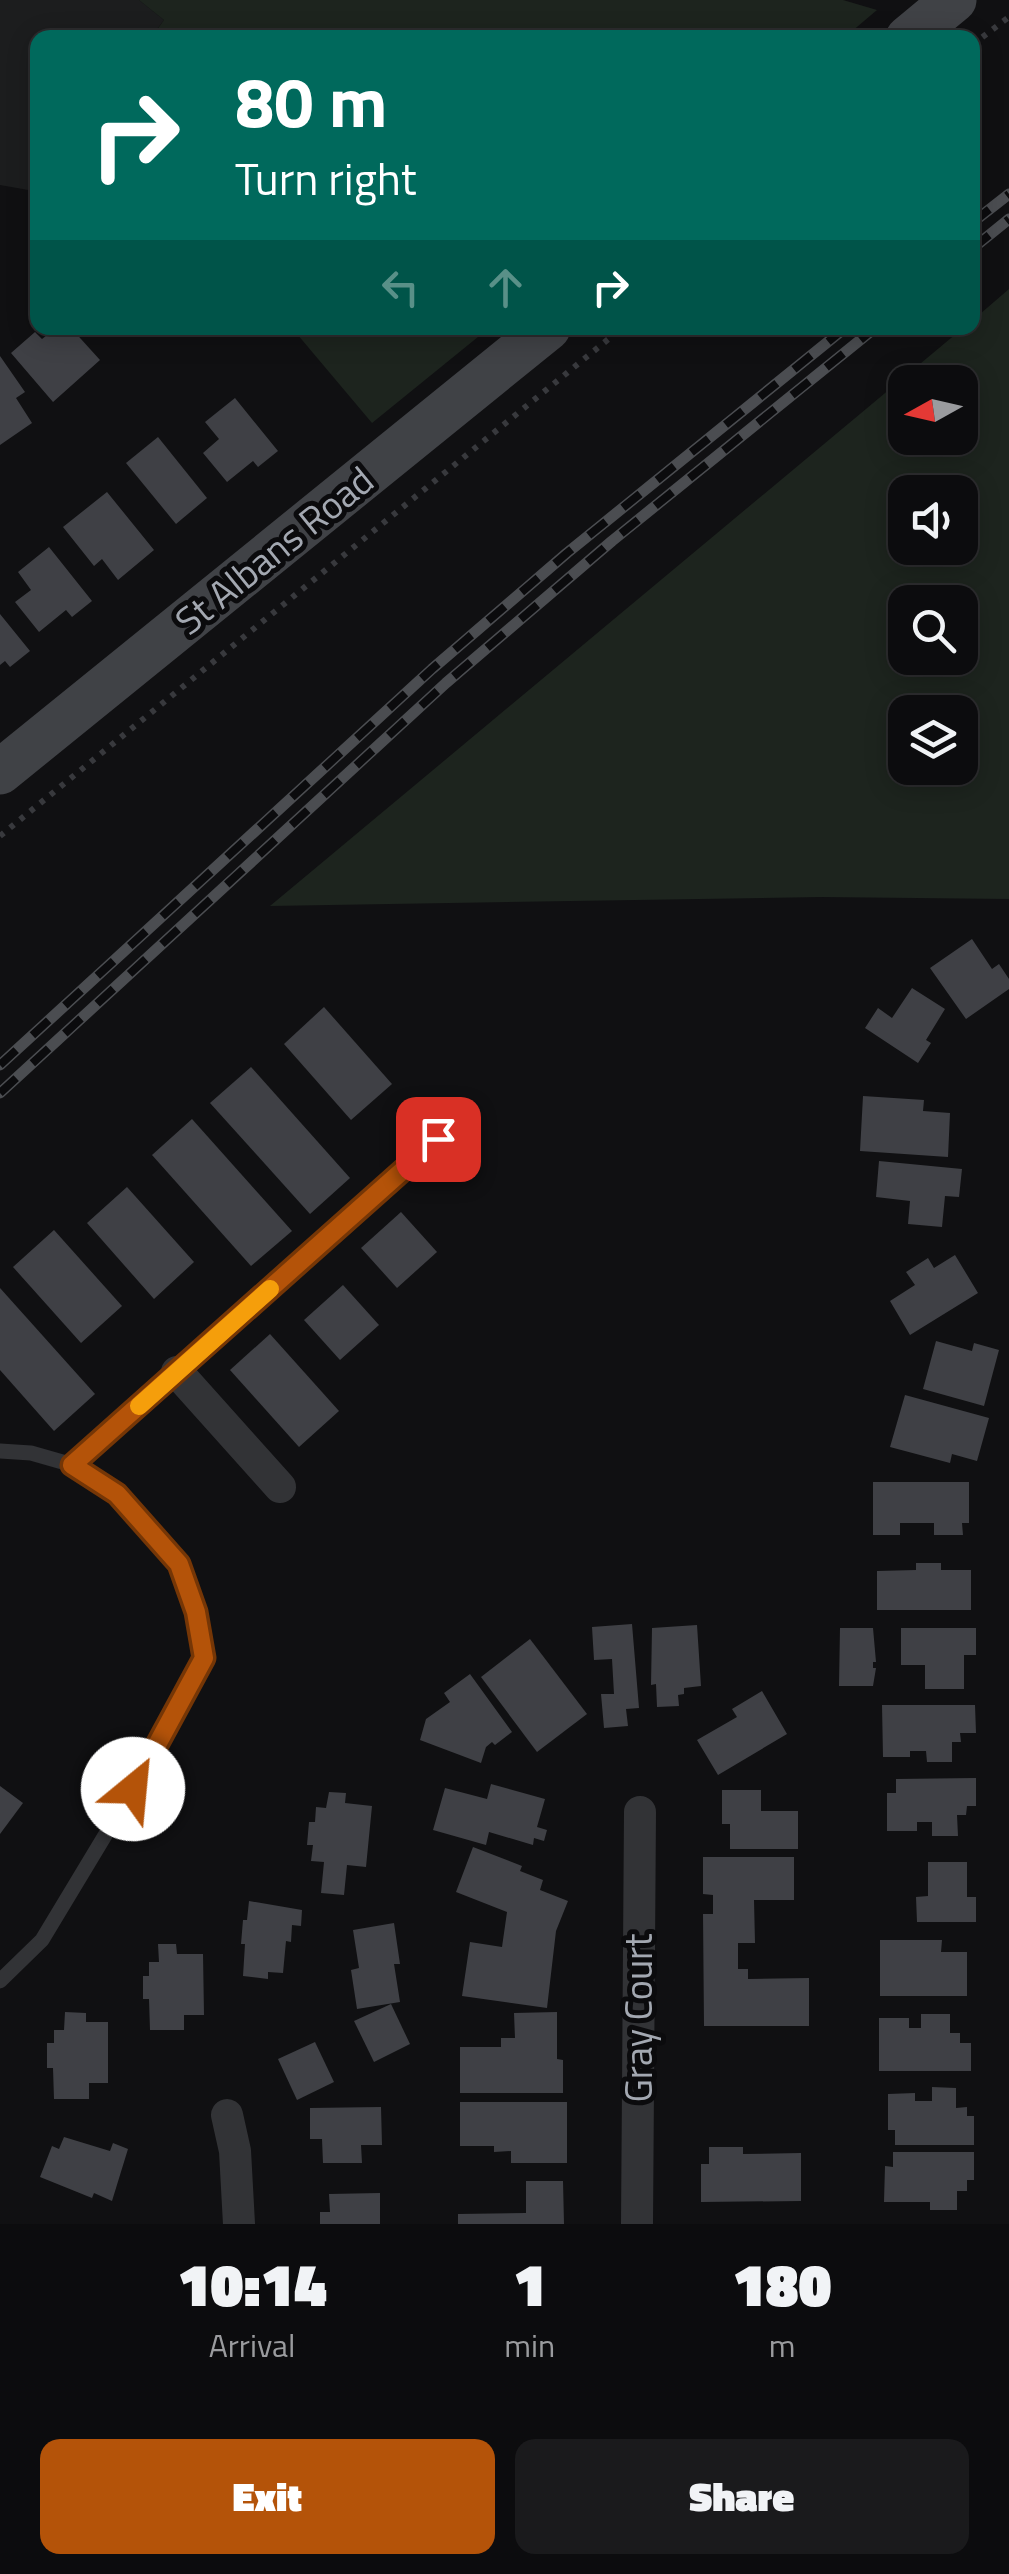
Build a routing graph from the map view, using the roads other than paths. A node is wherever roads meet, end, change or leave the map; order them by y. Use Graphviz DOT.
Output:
graph roads {
  1 [pos="954,0"];
  2 [pos="918,30"];
  3 [pos="539,335"];
  4 [pos="0,772"];
  5 [pos="438,1139"];
  6 [pos="177,1372"];
  7 [pos="0,1451"];
  8 [pos="72,1465"];
  9 [pos="280,1487"];
  10 [pos="640,1812"];
  11 [pos="0,1982"];
  12 [pos="226,2115"];
  13 [pos="239,2224"];
  14 [pos="637,2224"];
  1 -- 2 [label="main road"];
  3 -- 4 [label="main road, St Albans Road"];
  5 -- 6 [label="lane"];
  6 -- 8 [label="lane"];
  6 -- 9 [label="street"];
  7 -- 8 [label="lane"];
  8 -- 11 [label="lane"];
  10 -- 14 [label="street, Gray Court"];
  12 -- 13 [label="street"];
}
